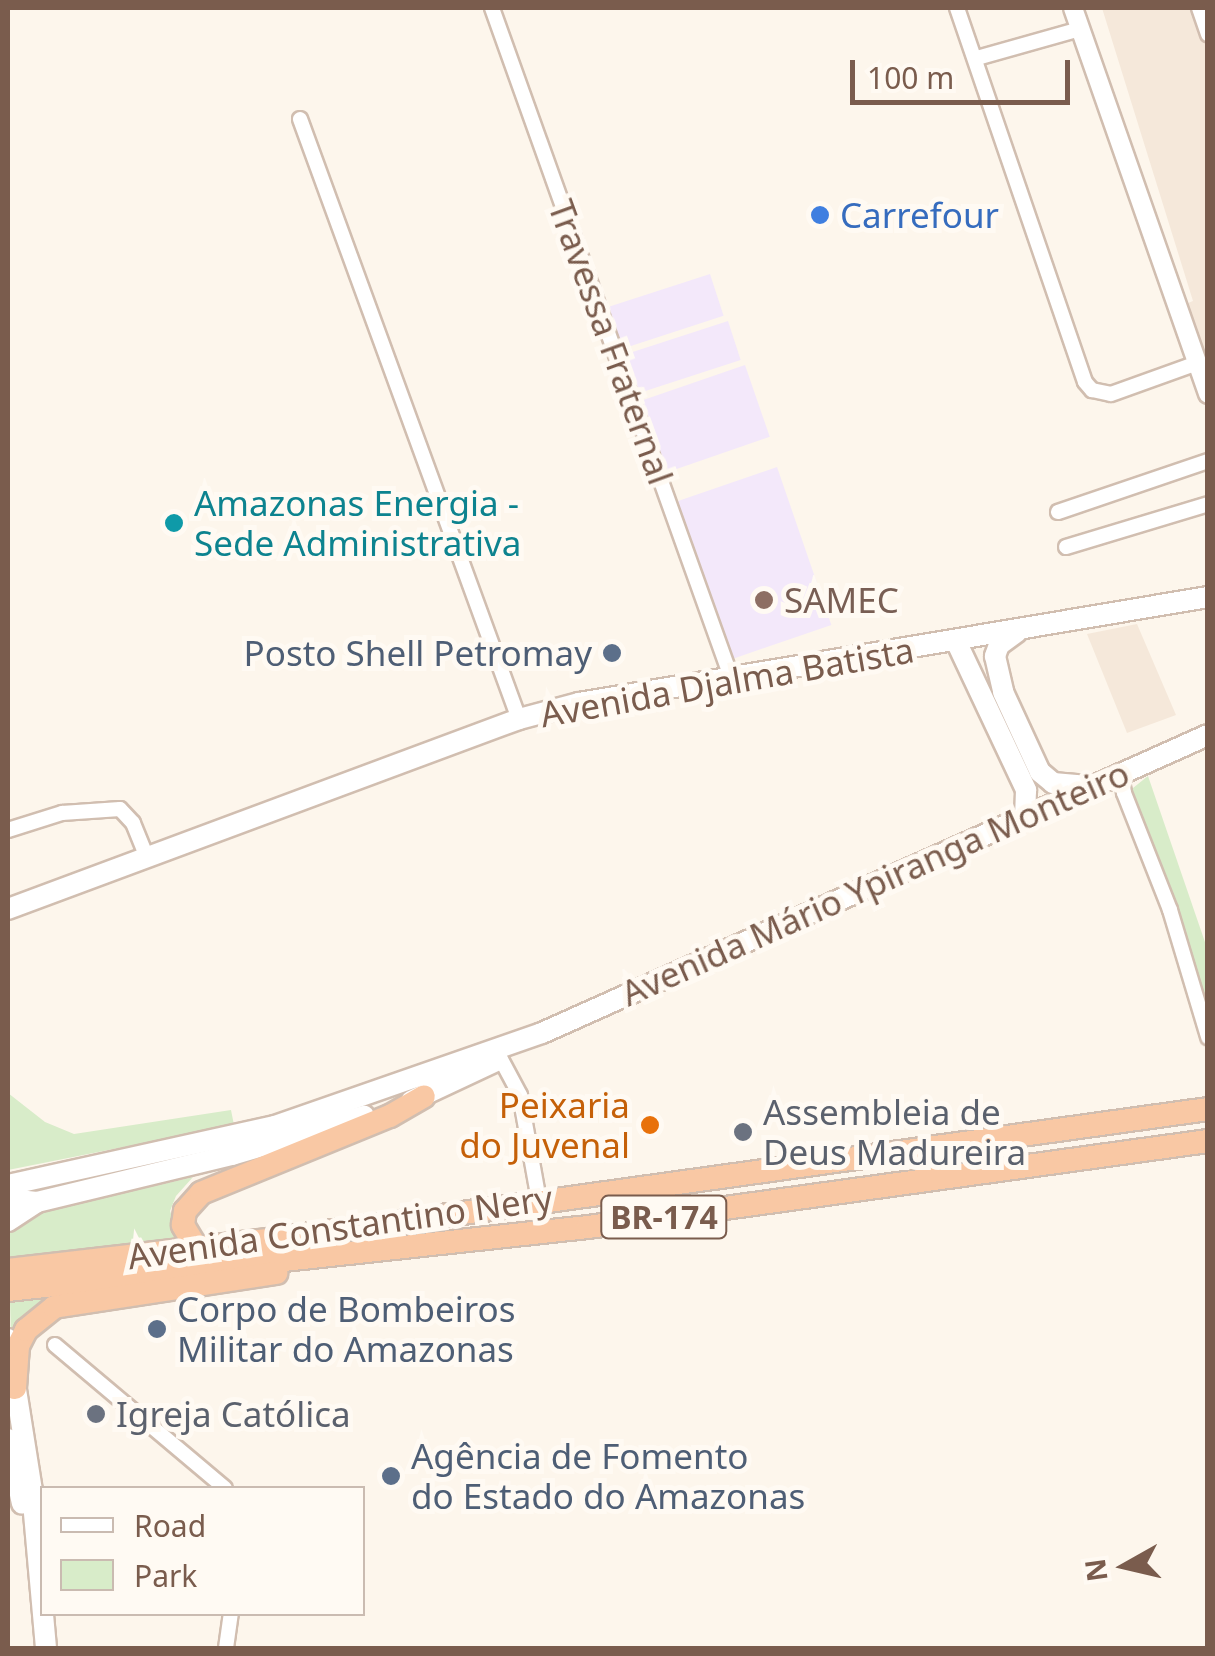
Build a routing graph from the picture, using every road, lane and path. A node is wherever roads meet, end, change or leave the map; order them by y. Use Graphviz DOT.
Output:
graph roads {
  1 [pos="492,8"];
  2 [pos="957,8"];
  3 [pos="1073,8"];
  4 [pos="1199,8"];
  5 [pos="1080,29"];
  6 [pos="1208,34"];
  7 [pos="976,58"];
  8 [pos="300,119"];
  9 [pos="1196,363"];
  10 [pos="1208,394"];
  11 [pos="1208,461"];
  12 [pos="1208,504"];
  13 [pos="1058,512"];
  14 [pos="1066,547"];
  15 [pos="1208,597"];
  16 [pos="1018,631"];
  17 [pos="956,641"];
  18 [pos="731,677"];
  19 [pos="519,720"];
  20 [pos="1208,735"];
  21 [pos="1121,772"];
  22 [pos="1090,786"];
  23 [pos="1025,816"];
  24 [pos="8,830"];
  25 [pos="147,858"];
  26 [pos="8,909"];
  27 [pos="1208,1037"];
  28 [pos="498,1053"];
  29 [pos="424,1096"];
  30 [pos="1208,1109"];
  31 [pos="1208,1141"];
  32 [pos="8,1185"];
  33 [pos="8,1199"];
  34 [pos="539,1201"];
  35 [pos="36,1202"];
  36 [pos="8,1221"];
  37 [pos="196,1248"];
  38 [pos="393,1250"];
  39 [pos="116,1266"];
  40 [pos="8,1270"];
  41 [pos="8,1290"];
  42 [pos="8,1339"];
  43 [pos="55,1345"];
  44 [pos="15,1388"];
  45 [pos="8,1438"];
  46 [pos="222,1486"];
  47 [pos="34,1539"];
  48 [pos="40,1594"];
  49 [pos="42,1616"];
  50 [pos="231,1616"];
  51 [pos="46,1648"];
  52 [pos="226,1648"];
  1 -- 18 [label="street, Travessa Fraternal"];
  2 -- 7 [label="street"];
  3 -- 5 [label="street"];
  4 -- 6 [label="street"];
  5 -- 7 [label="street"];
  5 -- 9 [label="street"];
  7 -- 9 [label="street"];
  8 -- 19 [label="street"];
  9 -- 10 [label="street"];
  11 -- 13 [label="street"];
  12 -- 14 [label="street"];
  15 -- 16 [label="main road, Avenida Djalma Batista"];
  16 -- 17 [label="main road, Avenida Djalma Batista"];
  16 -- 22 [label="main road"];
  17 -- 18 [label="main road, Avenida Djalma Batista"];
  17 -- 23 [label="main road"];
  18 -- 19 [label="main road, Avenida Djalma Batista"];
  19 -- 25 [label="main road, Avenida Djalma Batista"];
  20 -- 21 [label="main road, Avenida Mário Ypiranga Monteiro"];
  21 -- 22 [label="main road, Avenida Mário Ypiranga Monteiro"];
  21 -- 27 [label="street"];
  22 -- 23 [label="main road, Avenida Mário Ypiranga Monteiro"];
  23 -- 28 [label="main road, Avenida Mário Ypiranga Monteiro"];
  24 -- 25 [label="street"];
  25 -- 26 [label="main road, Avenida Djalma Batista"];
  28 -- 29 [label="main road, Avenida Mário Ypiranga Monteiro"];
  28 -- 32 [label="main road, Avenida Mário Ypiranga Monteiro"];
  28 -- 34 [label="street"];
  29 -- 35 [label="main road, Avenida Mário Ypiranga Monteiro"];
  29 -- 37 [label="highway"];
  30 -- 34 [label="highway, Avenida Constantino Nery / BR-174"];
  31 -- 38 [label="highway, Avenida Constantino Nery / BR-174"];
  33 -- 35 [label="main road, Avenida Mário Ypiranga Monteiro"];
  34 -- 37 [label="highway, Avenida Constantino Nery / BR-174"];
  35 -- 36 [label="main road, Avenida Mário Ypiranga Monteiro"];
  37 -- 39 [label="highway, Avenida Constantino Nery / BR-174"];
  38 -- 39 [label="highway, Avenida Constantino Nery / BR-174"];
  38 -- 44 [label="highway"];
  39 -- 40 [label="highway, Avenida Constantino Nery / BR-174"];
  39 -- 41 [label="highway, Avenida Constantino Nery / BR-174"];
  42 -- 44 [label="main road"];
  43 -- 46 [label="street"];
  44 -- 47 [label="main road"];
  45 -- 47 [label="main road"];
  47 -- 48 [label="main road"];
  49 -- 51 [label="main road"];
  50 -- 52 [label="street"];
}
